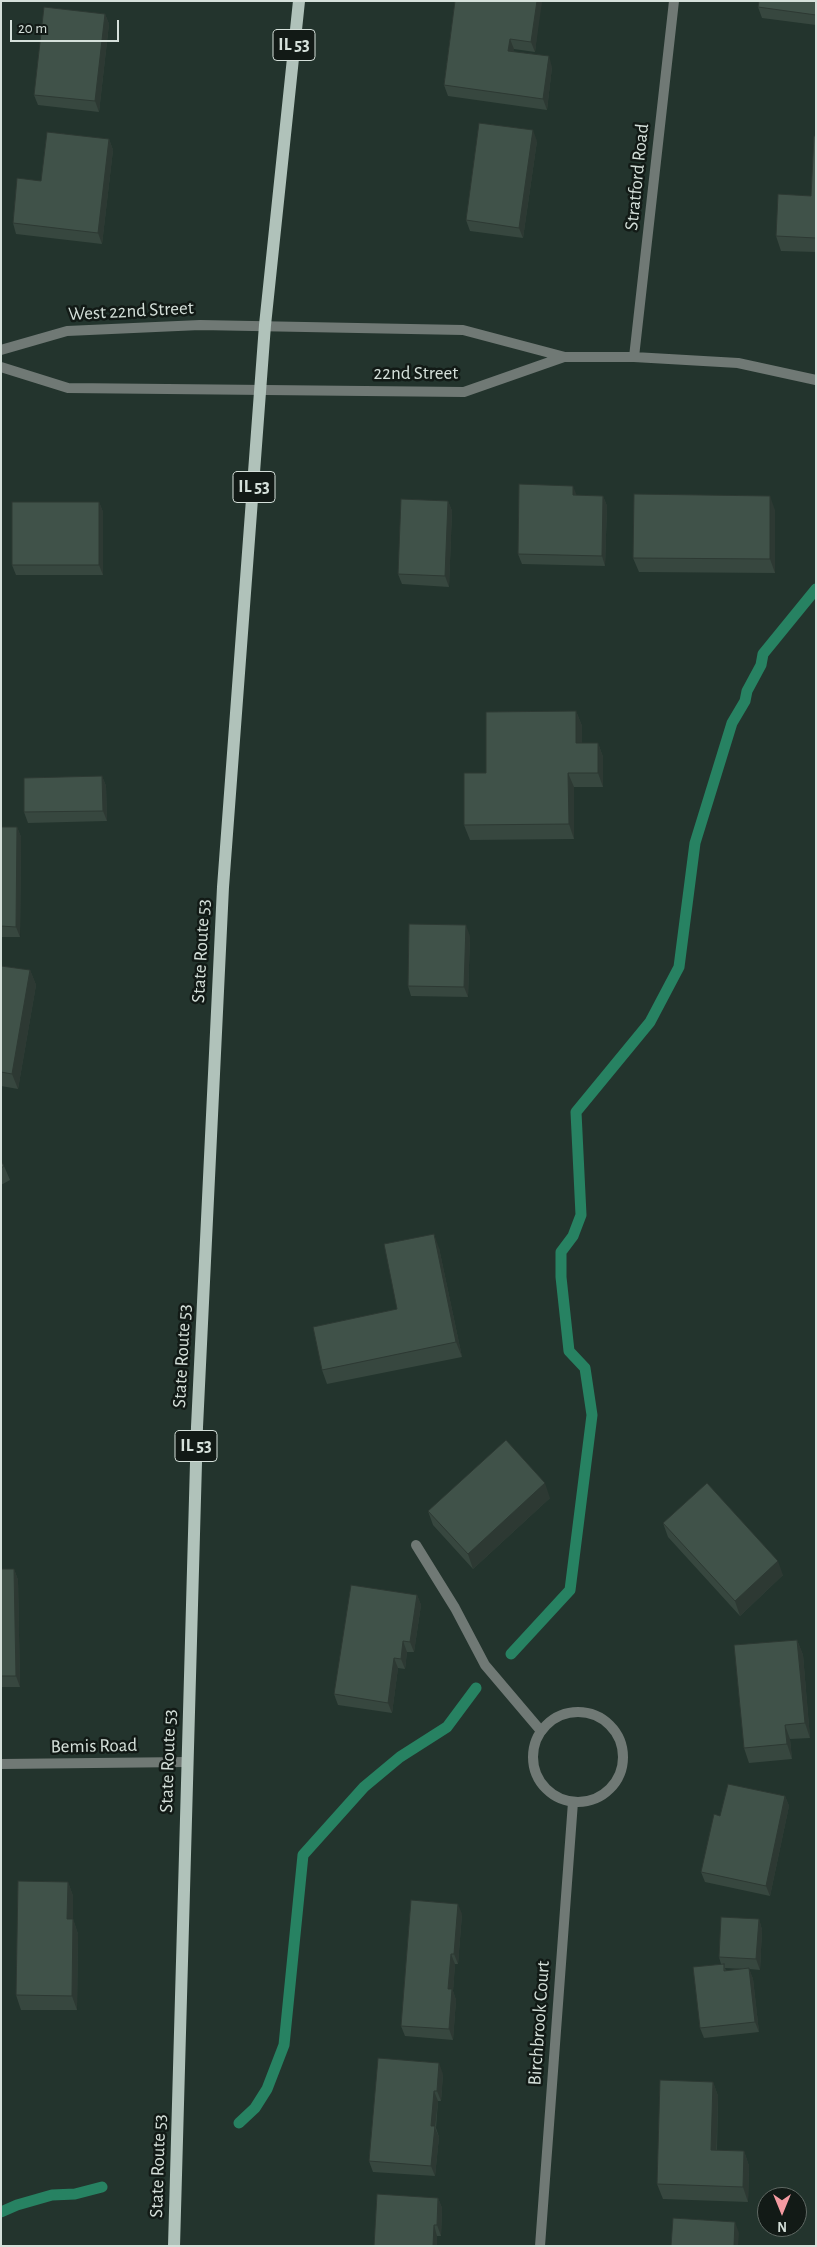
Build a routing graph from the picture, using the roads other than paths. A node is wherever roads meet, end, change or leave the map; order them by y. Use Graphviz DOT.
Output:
graph roads {
  1 [pos="299,1"];
  2 [pos="674,1"];
  3 [pos="265,325"];
  4 [pos="1,350"];
  5 [pos="565,356"];
  6 [pos="634,357"];
  7 [pos="1,367"];
  8 [pos="816,380"];
  9 [pos="260,390"];
  10 [pos="416,1545"];
  11 [pos="541,1731"];
  12 [pos="187,1762"];
  13 [pos="1,1764"];
  14 [pos="573,1802"];
  15 [pos="174,2246"];
  16 [pos="540,2246"];
  1 -- 3 [label="main road, IL 53"];
  2 -- 6 [label="street, Stratford Road"];
  3 -- 4 [label="street, West 22nd Street"];
  3 -- 5 [label="street, 22nd Street"];
  3 -- 9 [label="main road, IL 53"];
  5 -- 6 [label="street, 22nd Street"];
  5 -- 9 [label="street, 22nd Street"];
  6 -- 8 [label="street, 22nd Street"];
  7 -- 9 [label="street"];
  9 -- 12 [label="main road, State Route 53 / IL 53"];
  10 -- 11 [label="street"];
  11 -- 14 [label="street"];
  11 -- 14 [label="street"];
  12 -- 13 [label="street, Bemis Road"];
  12 -- 15 [label="main road, State Route 53 / IL 53"];
  14 -- 16 [label="street, Birchbrook Court"];
}
